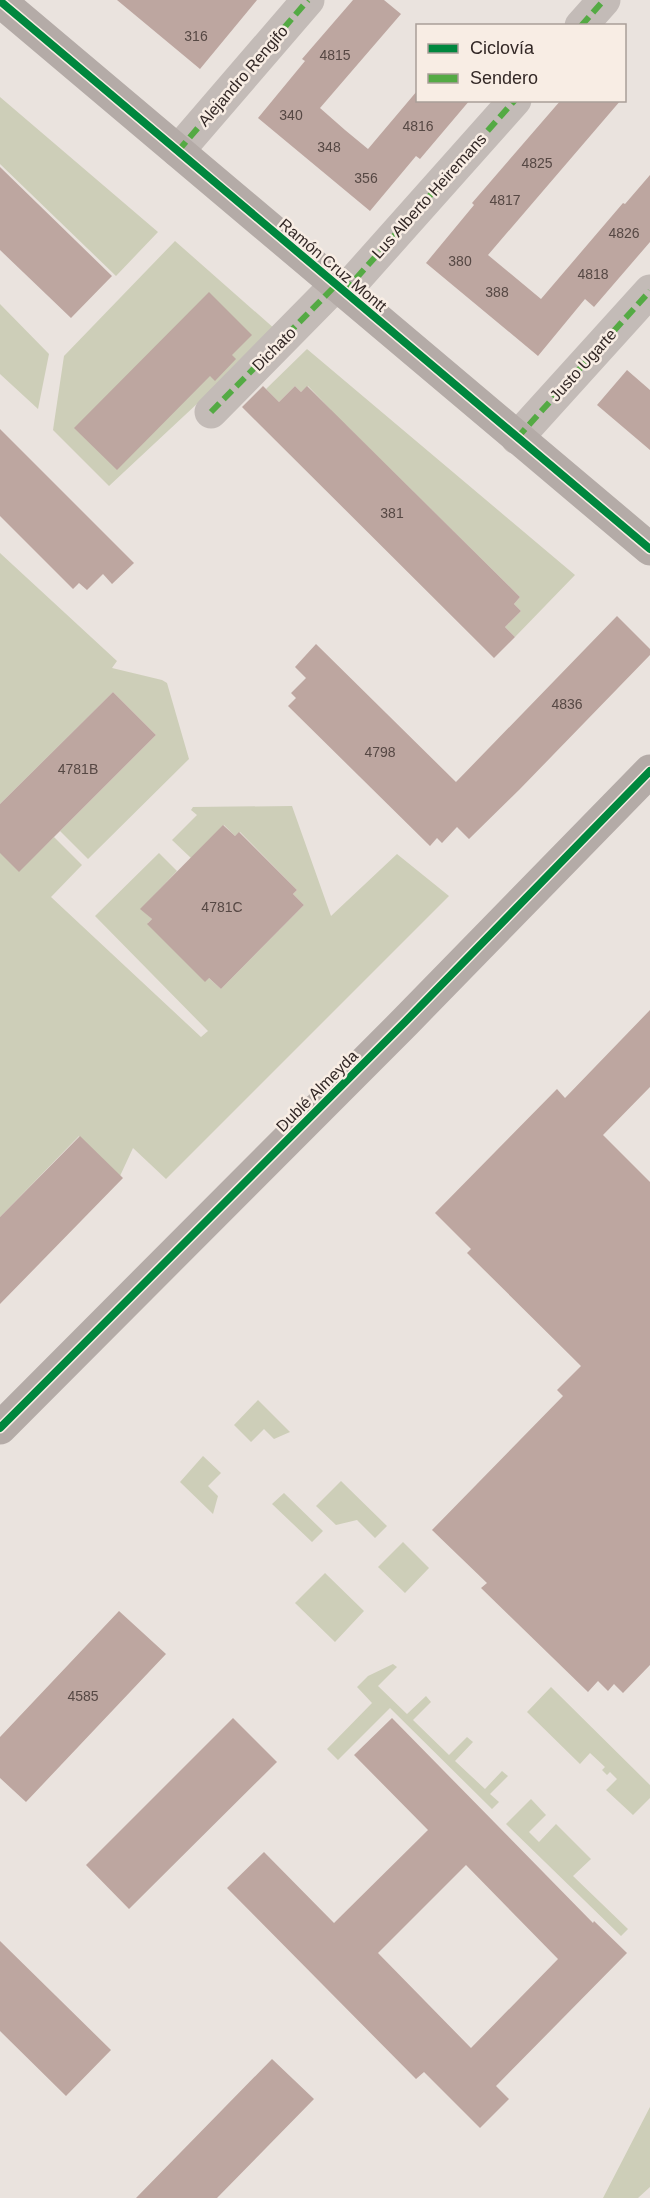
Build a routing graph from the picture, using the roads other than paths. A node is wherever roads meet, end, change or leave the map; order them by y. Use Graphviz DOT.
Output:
graph roads {
  1 [pos="308,0"];
  2 [pos="604,0"];
  3 [pos="11,4"];
  4 [pos="583,24"];
  5 [pos="512,102"];
  6 [pos="178,151"];
  7 [pos="340,289"];
  8 [pos="650,291"];
  9 [pos="211,412"];
  10 [pos="517,438"];
  11 [pos="650,549"];
  12 [pos="650,771"];
  13 [pos="0,1428"];
  1 -- 6 [label="street, Alejandro Rengifo"];
  2 -- 4 [label="street"];
  3 -- 6 [label="main road, Ramón Cruz Montt"];
  5 -- 7 [label="street, Lus Alberto Heiremans"];
  6 -- 7 [label="main road, Ramón Cruz Montt"];
  7 -- 9 [label="street, Dichato"];
  7 -- 10 [label="main road, Ramón Cruz Montt"];
  8 -- 10 [label="street, Justo Ugarte"];
  10 -- 11 [label="main road, Ramón Cruz Montt"];
  12 -- 13 [label="main road, Dublé Almeyda"];
}
